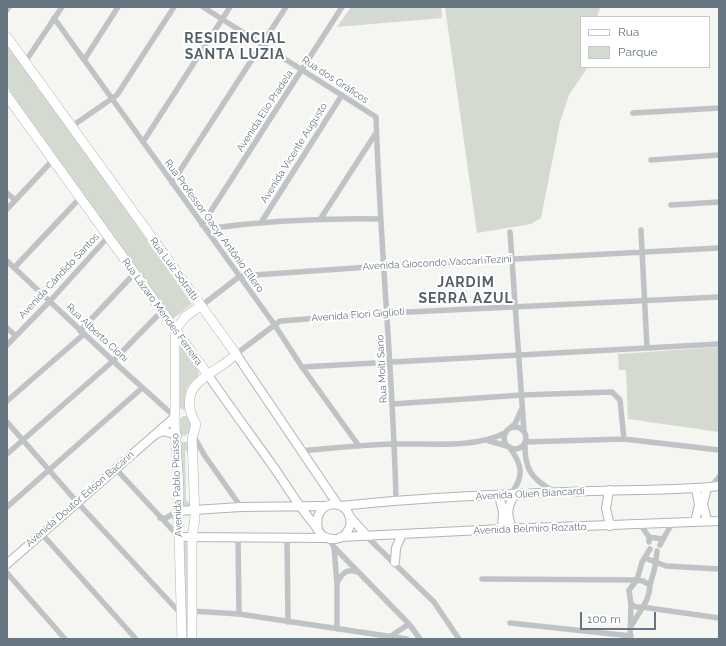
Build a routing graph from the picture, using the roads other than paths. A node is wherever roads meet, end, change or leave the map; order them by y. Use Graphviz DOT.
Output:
graph roads {
  1 [pos="9,7"];
  2 [pos="62,7"];
  3 [pos="118,7"];
  4 [pos="174,7"];
  5 [pos="203,7"];
  6 [pos="230,7"];
  7 [pos="286,7"];
  8 [pos="342,7"];
  9 [pos="7,10"];
  10 [pos="54,18"];
  11 [pos="222,19"];
  12 [pos="7,37"];
  13 [pos="263,44"];
  14 [pos="84,60"];
  15 [pos="25,62"];
  16 [pos="302,70"];
  17 [pos="342,95"];
  18 [pos="7,96"];
  19 [pos="112,99"];
  20 [pos="719,108"];
  21 [pos="633,114"];
  22 [pos="376,117"];
  23 [pos="71,127"];
  24 [pos="376,132"];
  25 [pos="143,142"];
  26 [pos="719,155"];
  27 [pos="53,160"];
  28 [pos="651,160"];
  29 [pos="172,184"];
  30 [pos="7,193"];
  31 [pos="80,198"];
  32 [pos="15,200"];
  33 [pos="719,202"];
  34 [pos="671,205"];
  35 [pos="7,209"];
  36 [pos="321,218"];
  37 [pos="380,219"];
  38 [pos="262,221"];
  39 [pos="203,227"];
  40 [pos="641,230"];
  41 [pos="510,232"];
  42 [pos="108,237"];
  43 [pos="719,248"];
  44 [pos="641,252"];
  45 [pos="512,260"];
  46 [pos="7,261"];
  47 [pos="384,266"];
  48 [pos="14,268"];
  49 [pos="134,274"];
  50 [pos="240,276"];
  51 [pos="719,297"];
  52 [pos="50,301"];
  53 [pos="644,301"];
  54 [pos="201,306"];
  55 [pos="515,308"];
  56 [pos="161,312"];
  57 [pos="388,313"];
  58 [pos="274,324"];
  59 [pos="7,328"];
  60 [pos="175,330"];
  61 [pos="82,332"];
  62 [pos="16,336"];
  63 [pos="719,344"];
  64 [pos="7,345"];
  65 [pos="647,348"];
  66 [pos="236,354"];
  67 [pos="518,355"];
  68 [pos="113,361"];
  69 [pos="390,362"];
  70 [pos="302,367"];
  71 [pos="208,375"];
  72 [pos="142,388"];
  73 [pos="522,395"];
  74 [pos="7,401"];
  75 [pos="393,404"];
  76 [pos="522,404"];
  77 [pos="191,415"];
  78 [pos="175,417"];
  79 [pos="7,422"];
  80 [pos="510,428"];
  81 [pos="524,431"];
  82 [pos="505,433"];
  83 [pos="154,435"];
  84 [pos="177,436"];
  85 [pos="192,437"];
  86 [pos="624,439"];
  87 [pos="23,440"];
  88 [pos="486,440"];
  89 [pos="525,442"];
  90 [pos="394,444"];
  91 [pos="359,446"];
  92 [pos="509,447"];
  93 [pos="719,450"];
  94 [pos="301,451"];
  95 [pos="7,454"];
  96 [pos="115,468"];
  97 [pos="49,470"];
  98 [pos="719,477"];
  99 [pos="713,486"];
  100 [pos="287,488"];
  101 [pos="696,489"];
  102 [pos="605,490"];
  103 [pos="556,492"];
  104 [pos="513,494"];
  105 [pos="499,495"];
  106 [pos="396,500"];
  107 [pos="77,502"];
  108 [pos="340,505"];
  109 [pos="280,506"];
  110 [pos="299,506"];
  111 [pos="325,506"];
  112 [pos="7,507"];
  113 [pos="241,507"];
  114 [pos="194,510"];
  115 [pos="178,511"];
  116 [pos="350,517"];
  117 [pos="160,518"];
  118 [pos="707,521"];
  119 [pos="719,521"];
  120 [pos="695,522"];
  121 [pos="672,523"];
  122 [pos="640,524"];
  123 [pos="600,526"];
  124 [pos="610,526"];
  125 [pos="318,529"];
  126 [pos="502,529"];
  127 [pos="513,529"];
  128 [pos="41,533"];
  129 [pos="402,534"];
  130 [pos="366,535"];
  131 [pos="179,537"];
  132 [pos="341,537"];
  133 [pos="192,538"];
  134 [pos="238,538"];
  135 [pos="328,538"];
  136 [pos="287,539"];
  137 [pos="334,547"];
  138 [pos="650,549"];
  139 [pos="657,551"];
  140 [pos="645,558"];
  141 [pos="395,562"];
  142 [pos="656,562"];
  143 [pos="7,564"];
  144 [pos="719,569"];
  145 [pos="358,572"];
  146 [pos="7,573"];
  147 [pos="482,579"];
  148 [pos="618,579"];
  149 [pos="636,580"];
  150 [pos="337,584"];
  151 [pos="650,585"];
  152 [pos="630,587"];
  153 [pos="648,601"];
  154 [pos="631,604"];
  155 [pos="642,607"];
  156 [pos="657,610"];
  157 [pos="192,611"];
  158 [pos="239,614"];
  159 [pos="182,615"];
  160 [pos="719,618"];
  161 [pos="288,622"];
  162 [pos="510,623"];
  163 [pos="409,624"];
  164 [pos="632,625"];
  165 [pos="337,629"];
  166 [pos="391,636"];
  167 [pos="630,638"];
  168 [pos="65,639"];
  169 [pos="136,639"];
  170 [pos="182,639"];
  171 [pos="192,639"];
  172 [pos="407,639"];
  173 [pos="420,639"];
  174 [pos="459,639"];
  1 -- 9 [label="street"];
  2 -- 10 [label="street"];
  3 -- 14 [label="street"];
  4 -- 19 [label="street"];
  5 -- 11 [label="street, Rua dos Gráficos"];
  6 -- 11 [label="street"];
  7 -- 13 [label="street"];
  8 -- 16 [label="street, Avenida Elio Pradela"];
  10 -- 14 [label="street, Rua Professor Oacyr Antônio Ellero"];
  10 -- 15 [label="street"];
  11 -- 13 [label="street, Rua dos Gráficos"];
  11 -- 25 [label="street"];
  12 -- 15 [label="main road, Rua Luiz Sotratti"];
  13 -- 16 [label="street, Rua dos Gráficos"];
  13 -- 29 [label="street"];
  14 -- 19 [label="street, Rua Professor Oacyr Antônio Ellero"];
  15 -- 23 [label="main road, Rua Luiz Sotratti"];
  16 -- 17 [label="street, Rua dos Gráficos"];
  16 -- 39 [label="street, Avenida Elio Pradela"];
  17 -- 22 [label="street, Rua dos Gráficos"];
  17 -- 38 [label="street, Avenida Vicente Augusto"];
  18 -- 27 [label="main road, Rua Lázaro Mendes Ferreira"];
  19 -- 23 [label="street"];
  19 -- 25 [label="street, Rua Professor Oacyr Antônio Ellero"];
  20 -- 21 [label="street"];
  22 -- 24 [label="street, Rua Moiti Sano"];
  23 -- 54 [label="main road, Rua Luiz Sotratti"];
  24 -- 36 [label="street"];
  24 -- 37 [label="street, Rua Moiti Sano"];
  25 -- 29 [label="street, Rua Professor Oacyr Antônio Ellero"];
  26 -- 28 [label="street"];
  27 -- 31 [label="main road, Rua Lázaro Mendes Ferreira"];
  27 -- 32 [label="street"];
  29 -- 39 [label="street, Rua Professor Oacyr Antônio Ellero"];
  30 -- 32 [label="street"];
  31 -- 42 [label="main road, Rua Lázaro Mendes Ferreira"];
  31 -- 48 [label="street"];
  32 -- 35 [label="street"];
  33 -- 34 [label="street"];
  36 -- 37 [label="street"];
  36 -- 38 [label="street"];
  37 -- 47 [label="street, Rua Moiti Sano"];
  38 -- 39 [label="street"];
  39 -- 50 [label="street, Rua Professor Oacyr Antônio Ellero"];
  40 -- 44 [label="street"];
  41 -- 45 [label="street"];
  42 -- 49 [label="main road, Rua Lázaro Mendes Ferreira"];
  42 -- 52 [label="street, Avenida Cândido Santos"];
  43 -- 44 [label="street, Avenida Giocondo Vaccari Tezini"];
  44 -- 45 [label="street, Avenida Giocondo Vaccari Tezini"];
  44 -- 53 [label="street"];
  45 -- 47 [label="street, Avenida Giocondo Vaccari Tezini"];
  45 -- 55 [label="street"];
  46 -- 48 [label="street, Rua Alberto Cioni"];
  47 -- 50 [label="street, Avenida Giocondo Vaccari Tezini"];
  47 -- 57 [label="street, Rua Moiti Sano"];
  48 -- 52 [label="street, Rua Alberto Cioni"];
  49 -- 56 [label="main road, Rua Lázaro Mendes Ferreira"];
  49 -- 61 [label="street"];
  50 -- 54 [label="street"];
  50 -- 58 [label="street, Rua Professor Oacyr Antônio Ellero"];
  51 -- 53 [label="street, Avenida Fiori Giglioti"];
  52 -- 61 [label="street, Rua Alberto Cioni"];
  52 -- 62 [label="street, Avenida Cândido Santos"];
  53 -- 55 [label="street, Avenida Fiori Giglioti"];
  53 -- 65 [label="street"];
  54 -- 60 [label="main road"];
  54 -- 66 [label="main road, Rua Luiz Sotratti"];
  55 -- 57 [label="street, Avenida Fiori Giglioti"];
  55 -- 67 [label="street"];
  56 -- 60 [label="main road, Rua Lázaro Mendes Ferreira"];
  56 -- 68 [label="street"];
  57 -- 58 [label="street, Avenida Fiori Giglioti"];
  57 -- 69 [label="street, Rua Moiti Sano"];
  58 -- 66 [label="street, Avenida Fiori Giglioti"];
  58 -- 70 [label="street, Rua Professor Oacyr Antônio Ellero"];
  59 -- 62 [label="street"];
  60 -- 71 [label="main road, Rua Lázaro Mendes Ferreira"];
  60 -- 78 [label="main road, Avenida Pablo Picasso"];
  61 -- 68 [label="street, Rua Alberto Cioni"];
  61 -- 74 [label="street"];
  62 -- 64 [label="street, Avenida Cândido Santos"];
  63 -- 65 [label="street"];
  65 -- 67 [label="street"];
  66 -- 71 [label="main road, Avenida Fiori Giglioti"];
  66 -- 94 [label="street, Rua Luiz Sotratti"];
  67 -- 69 [label="street"];
  67 -- 73 [label="street"];
  68 -- 72 [label="street, Rua Alberto Cioni"];
  68 -- 87 [label="street"];
  69 -- 70 [label="street"];
  69 -- 75 [label="street, Rua Moiti Sano"];
  70 -- 91 [label="street, Rua Professor Oacyr Antônio Ellero"];
  71 -- 77 [label="main road, Avenida Pablo Picasso"];
  71 -- 100 [label="street, Rua Lázaro Mendes Ferreira"];
  72 -- 78 [label="street, Rua Alberto Cioni"];
  72 -- 97 [label="street"];
  73 -- 75 [label="street"];
  73 -- 76 [label="street"];
  73 -- 86 [label="street"];
  75 -- 90 [label="street, Rua Moiti Sano"];
  76 -- 80 [label="street"];
  76 -- 81 [label="street"];
  77 -- 78 [label="main road"];
  77 -- 85 [label="main road, Avenida Pablo Picasso"];
  78 -- 83 [label="street, Avenida Doutor Edson Bacarin"];
  78 -- 84 [label="main road, Avenida Pablo Picasso"];
  79 -- 87 [label="street"];
  80 -- 81 [label="street"];
  80 -- 82 [label="street"];
  81 -- 89 [label="street"];
  82 -- 88 [label="street"];
  82 -- 92 [label="street"];
  83 -- 84 [label="street"];
  83 -- 96 [label="street, Avenida Doutor Edson Bacarin"];
  84 -- 85 [label="main road"];
  84 -- 115 [label="main road, Avenida Pablo Picasso"];
  85 -- 113 [label="street"];
  85 -- 114 [label="main road, Avenida Pablo Picasso"];
  86 -- 89 [label="street"];
  86 -- 93 [label="street"];
  87 -- 95 [label="street"];
  87 -- 97 [label="street"];
  88 -- 90 [label="street"];
  88 -- 92 [label="street"];
  89 -- 92 [label="street"];
  89 -- 103 [label="street"];
  90 -- 91 [label="street"];
  90 -- 106 [label="street, Rua Moiti Sano"];
  91 -- 94 [label="street"];
  92 -- 104 [label="street"];
  94 -- 108 [label="street, Rua Luiz Sotratti"];
  96 -- 107 [label="street, Avenida Doutor Edson Bacarin"];
  96 -- 117 [label="street"];
  97 -- 107 [label="street"];
  97 -- 112 [label="street"];
  98 -- 99 [label="street"];
  99 -- 101 [label="street, Avenida Olien Biancardi"];
  99 -- 118 [label="street"];
  100 -- 109 [label="street"];
  100 -- 110 [label="street, Rua Lázaro Mendes Ferreira"];
  101 -- 102 [label="street, Avenida Olien Biancardi"];
  101 -- 120 [label="street"];
  102 -- 103 [label="street, Avenida Olien Biancardi"];
  102 -- 123 [label="street"];
  102 -- 124 [label="street"];
  103 -- 104 [label="street, Avenida Olien Biancardi"];
  104 -- 105 [label="street, Avenida Olien Biancardi"];
  104 -- 127 [label="street"];
  105 -- 106 [label="street, Avenida Olien Biancardi"];
  105 -- 126 [label="street"];
  106 -- 108 [label="street, Avenida Olien Biancardi"];
  107 -- 128 [label="street, Avenida Doutor Edson Bacarin"];
  107 -- 159 [label="street"];
  108 -- 111 [label="street"];
  108 -- 116 [label="street"];
  109 -- 110 [label="street"];
  109 -- 113 [label="street"];
  110 -- 111 [label="street"];
  110 -- 125 [label="street, Rua Lázaro Mendes Ferreira"];
  111 -- 125 [label="street"];
  113 -- 114 [label="street"];
  114 -- 115 [label="street"];
  114 -- 133 [label="main road, Avenida Pablo Picasso"];
  115 -- 117 [label="street"];
  115 -- 131 [label="main road, Avenida Pablo Picasso"];
  116 -- 130 [label="street"];
  116 -- 132 [label="street"];
  117 -- 131 [label="street"];
  118 -- 119 [label="street, Avenida Belmiro Rozatto"];
  118 -- 120 [label="street, Avenida Belmiro Rozatto"];
  120 -- 121 [label="street, Avenida Belmiro Rozatto"];
  121 -- 122 [label="street, Avenida Belmiro Rozatto"];
  121 -- 122 [label="street"];
  122 -- 124 [label="street, Avenida Belmiro Rozatto"];
  123 -- 124 [label="street, Avenida Belmiro Rozatto"];
  123 -- 127 [label="street, Avenida Belmiro Rozatto"];
  125 -- 135 [label="street"];
  126 -- 127 [label="street, Avenida Belmiro Rozatto"];
  126 -- 129 [label="street, Avenida Belmiro Rozatto"];
  128 -- 143 [label="street, Avenida Doutor Edson Bacarin"];
  128 -- 169 [label="street"];
  129 -- 130 [label="street, Avenida Belmiro Rozatto"];
  129 -- 141 [label="street"];
  130 -- 132 [label="street, Avenida Belmiro Rozatto"];
  130 -- 141 [label="street"];
  131 -- 133 [label="street"];
  131 -- 159 [label="main road, Avenida Pablo Picasso"];
  132 -- 135 [label="street"];
  133 -- 134 [label="street"];
  133 -- 157 [label="main road, Avenida Pablo Picasso"];
  134 -- 136 [label="street"];
  134 -- 158 [label="street"];
  135 -- 136 [label="street"];
  135 -- 137 [label="street"];
  136 -- 161 [label="street"];
  137 -- 145 [label="street"];
  137 -- 150 [label="street"];
  138 -- 140 [label="street"];
  139 -- 142 [label="street"];
  140 -- 142 [label="street"];
  140 -- 149 [label="street"];
  141 -- 174 [label="street"];
  142 -- 144 [label="street"];
  142 -- 151 [label="street"];
  145 -- 150 [label="street"];
  145 -- 163 [label="street"];
  146 -- 168 [label="street"];
  147 -- 148 [label="street"];
  148 -- 149 [label="street"];
  148 -- 152 [label="street"];
  149 -- 151 [label="street"];
  149 -- 152 [label="street"];
  150 -- 165 [label="street"];
  151 -- 153 [label="street"];
  152 -- 154 [label="street"];
  153 -- 155 [label="street"];
  153 -- 156 [label="street"];
  154 -- 155 [label="street"];
  154 -- 164 [label="street"];
  155 -- 156 [label="street"];
  155 -- 164 [label="street"];
  156 -- 160 [label="street"];
  157 -- 158 [label="street"];
  157 -- 171 [label="main road, Avenida Pablo Picasso"];
  158 -- 161 [label="street"];
  159 -- 170 [label="main road, Avenida Pablo Picasso"];
  161 -- 165 [label="street"];
  162 -- 167 [label="street"];
  163 -- 166 [label="street"];
  163 -- 173 [label="street"];
  164 -- 167 [label="street"];
  165 -- 166 [label="street"];
  166 -- 172 [label="street"];
}
